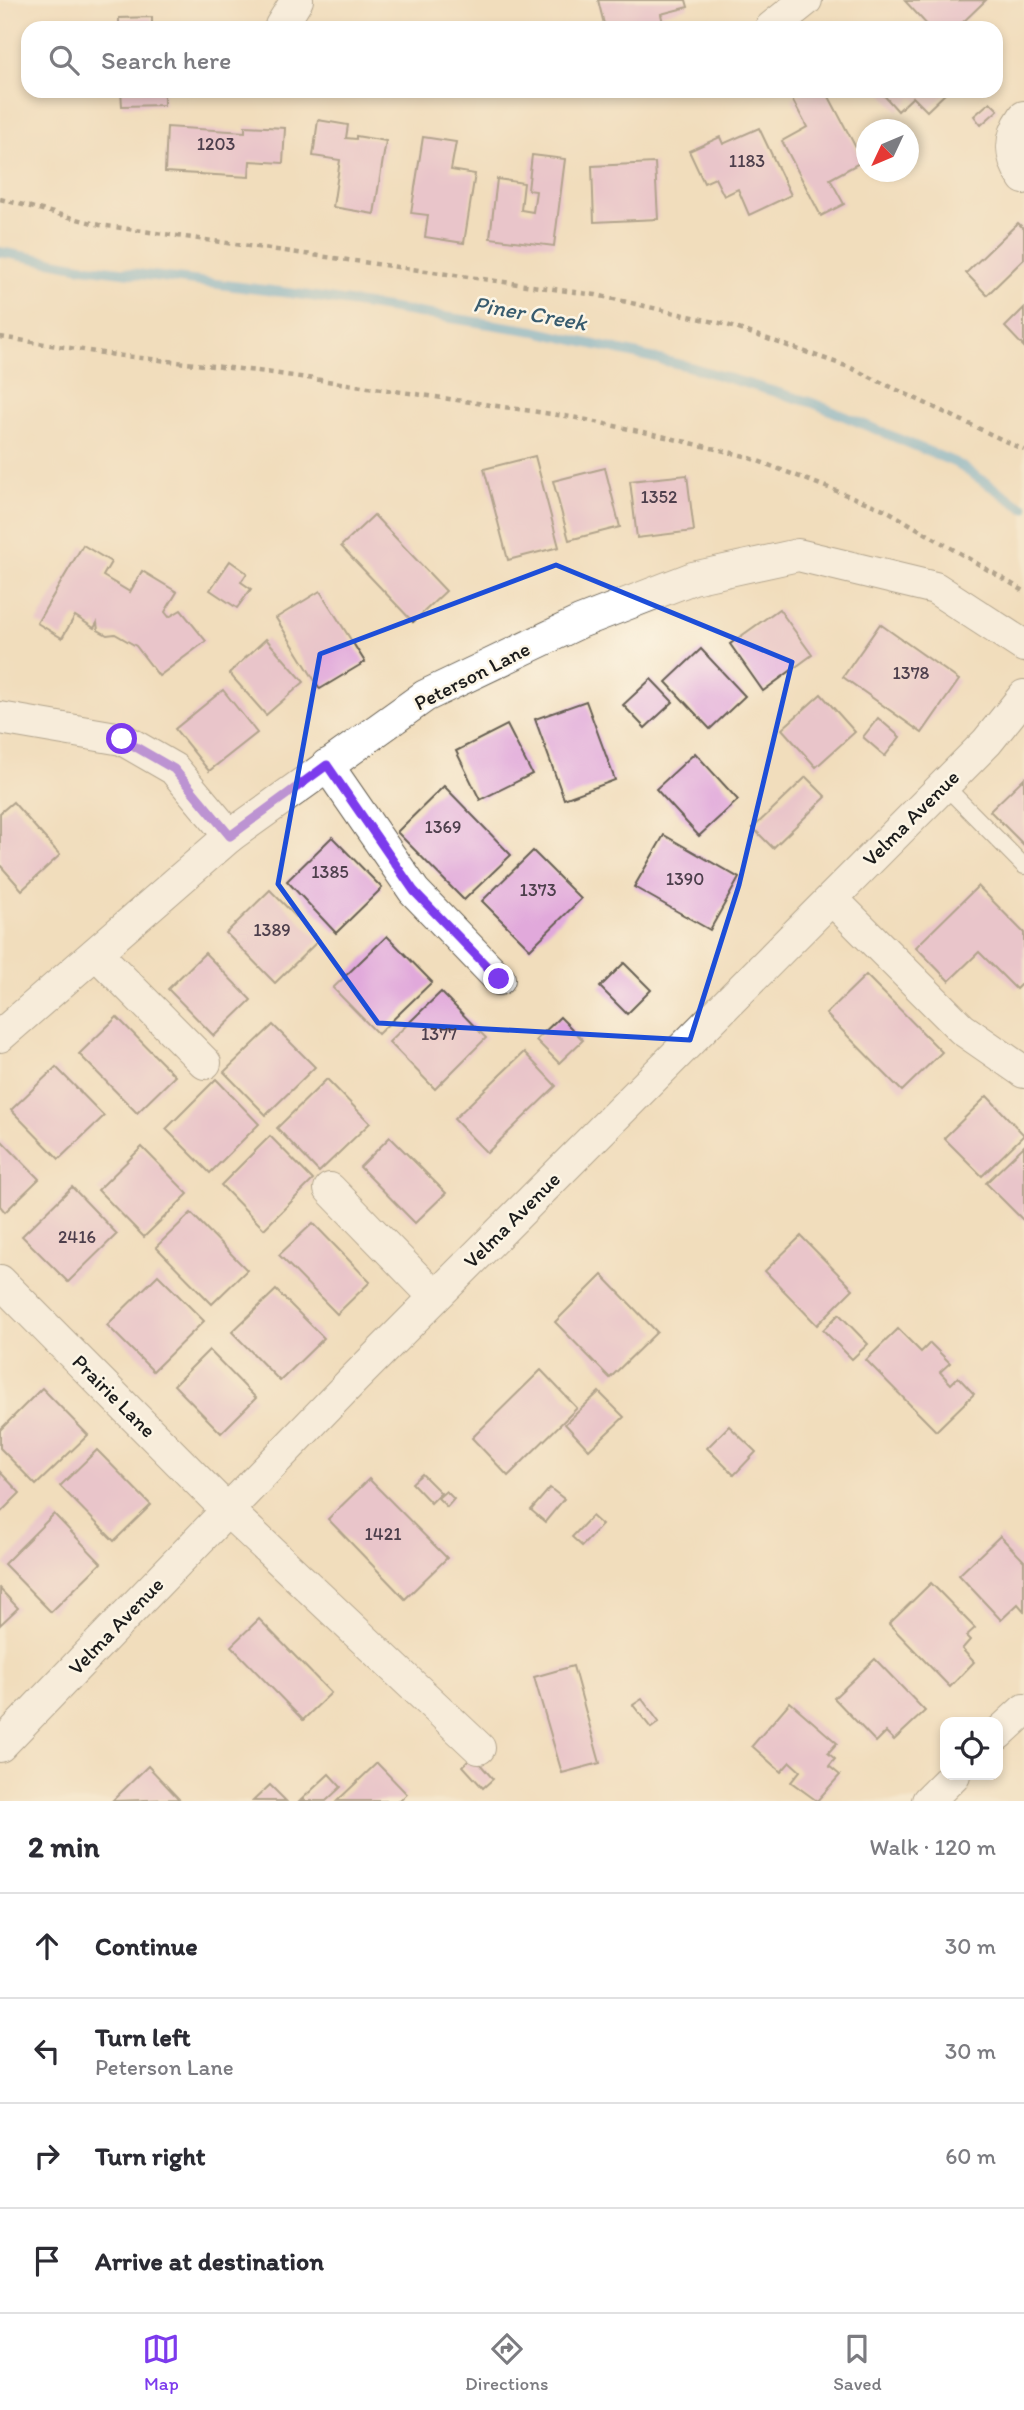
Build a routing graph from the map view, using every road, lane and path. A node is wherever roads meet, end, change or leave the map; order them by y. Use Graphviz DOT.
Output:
graph roads {
  1 [pos="297,0"];
  2 [pos="806,0"];
  3 [pos="284,21"];
  4 [pos="780,21"];
  5 [pos="1024,117"];
  6 [pos="1018,164"];
  7 [pos="0,200"];
  8 [pos="0,337"];
  9 [pos="1024,450"];
  10 [pos="1024,591"];
  11 [pos="1024,646"];
  12 [pos="1024,696"];
  13 [pos="0,718"];
  14 [pos="327,765"];
  15 [pos="944,785"];
  16 [pos="230,836"];
  17 [pos="1024,866"];
  18 [pos="832,899"];
  19 [pos="96,953"];
  20 [pos="499,979"];
  21 [pos="0,1036"];
  22 [pos="205,1063"];
  23 [pos="1024,1072"];
  24 [pos="330,1189"];
  25 [pos="0,1281"];
  26 [pos="435,1297"];
  27 [pos="228,1511"];
  28 [pos="1024,1710"];
  29 [pos="1003,1729"];
  30 [pos="0,1746"];
  31 [pos="479,1748"];
  32 [pos="949,1780"];
  33 [pos="928,1801"];
  1 -- 3 [label="street"];
  2 -- 4 [label="street"];
  5 -- 6 [label="street"];
  7 -- 9 [label="path"];
  8 -- 10 [label="path"];
  11 -- 14 [label="street, Peterson Lane"];
  12 -- 15 [label="street, Velma Avenue"];
  13 -- 16 [label="street"];
  14 -- 16 [label="street, Peterson Lane"];
  14 -- 20 [label="street"];
  15 -- 17 [label="lane"];
  15 -- 18 [label="street, Velma Avenue"];
  16 -- 19 [label="street, Peterson Lane"];
  18 -- 23 [label="street"];
  18 -- 26 [label="street, Velma Avenue"];
  19 -- 21 [label="street, Peterson Lane"];
  19 -- 22 [label="street"];
  24 -- 26 [label="street"];
  25 -- 27 [label="street, Prairie Lane"];
  26 -- 27 [label="street, Velma Avenue"];
  27 -- 30 [label="street, Velma Avenue"];
  27 -- 31 [label="street, Prairie Lane"];
  28 -- 29 [label="street"];
  32 -- 33 [label="street"];
}
